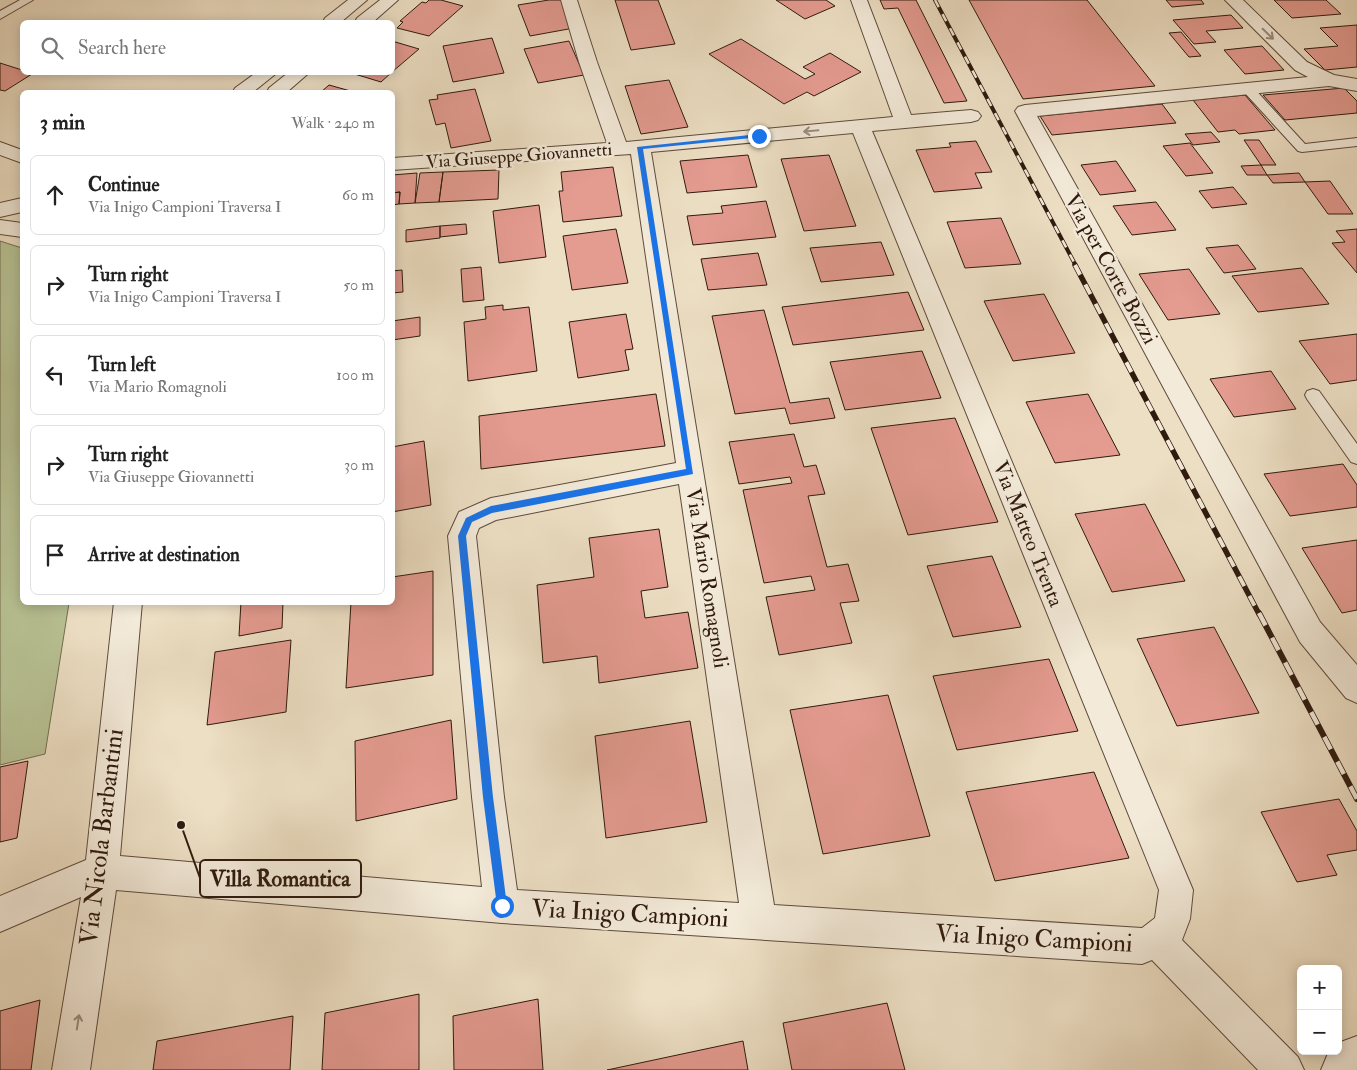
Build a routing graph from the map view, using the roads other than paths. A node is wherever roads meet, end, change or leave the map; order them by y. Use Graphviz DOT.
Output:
graph roads {
  1 [pos="28,0"];
  2 [pos="359,0"];
  3 [pos="390,0"];
  4 [pos="569,0"];
  5 [pos="858,0"];
  6 [pos="1233,0"];
  7 [pos="0,16"];
  8 [pos="334,20"];
  9 [pos="365,20"];
  10 [pos="265,75"];
  11 [pos="297,75"];
  12 [pos="1329,80"];
  13 [pos="1357,85"];
  14 [pos="1248,89"];
  15 [pos="245,90"];
  16 [pos="278,90"];
  17 [pos="971,116"];
  18 [pos="904,122"];
  19 [pos="860,126"];
  20 [pos="1357,142"];
  21 [pos="0,148"];
  22 [pos="630,148"];
  23 [pos="20,156"];
  24 [pos="395,164"];
  25 [pos="20,205"];
  26 [pos="0,210"];
  27 [pos="0,227"];
  28 [pos="20,230"];
  29 [pos="1313,395"];
  30 [pos="1357,457"];
  31 [pos="690,471"];
  32 [pos="128,605"];
  33 [pos="1357,688"];
  34 [pos="102,870"];
  35 [pos="502,906"];
  36 [pos="0,914"];
  37 [pos="759,921"];
  38 [pos="1158,941"];
  39 [pos="1357,1056"];
  40 [pos="71,1070"];
  41 [pos="1285,1070"];
  42 [pos="1340,1070"];
  1 -- 7 [label="lane"];
  2 -- 8 [label="street"];
  3 -- 9 [label="street"];
  4 -- 22 [label="street, Via Mario Romagnoli"];
  5 -- 18 [label="street"];
  6 -- 12 [label="street, Via per Corte Bozzi, one-way"];
  10 -- 15 [label="street"];
  11 -- 16 [label="street"];
  12 -- 13 [label="street, Via per Corte Bozzi"];
  12 -- 14 [label="street, Via per Corte Bozzi"];
  14 -- 20 [label="lane"];
  14 -- 33 [label="street, Via per Corte Bozzi"];
  17 -- 18 [label="street"];
  18 -- 19 [label="street, Via Giuseppe Giovannetti"];
  19 -- 22 [label="street, Via Giuseppe Giovannetti, one-way"];
  19 -- 38 [label="street, Via Matteo Trenta"];
  21 -- 23 [label="street"];
  22 -- 24 [label="street, Via Giuseppe Giovannetti"];
  22 -- 31 [label="street, Via Mario Romagnoli"];
  25 -- 26 [label="street"];
  27 -- 28 [label="street"];
  29 -- 30 [label="lane"];
  31 -- 35 [label="street"];
  31 -- 37 [label="street, Via Mario Romagnoli"];
  32 -- 34 [label="street, Via Nicola Barbantini"];
  34 -- 35 [label="street, Via Inigo Campioni"];
  34 -- 36 [label="street"];
  40 -- 34 [label="street, Via Nicola Barbantini, one-way"];
  35 -- 37 [label="street, Via Inigo Campioni"];
  37 -- 38 [label="street, Via Inigo Campioni"];
  38 -- 41 [label="street"];
  39 -- 42 [label="street"];
}
